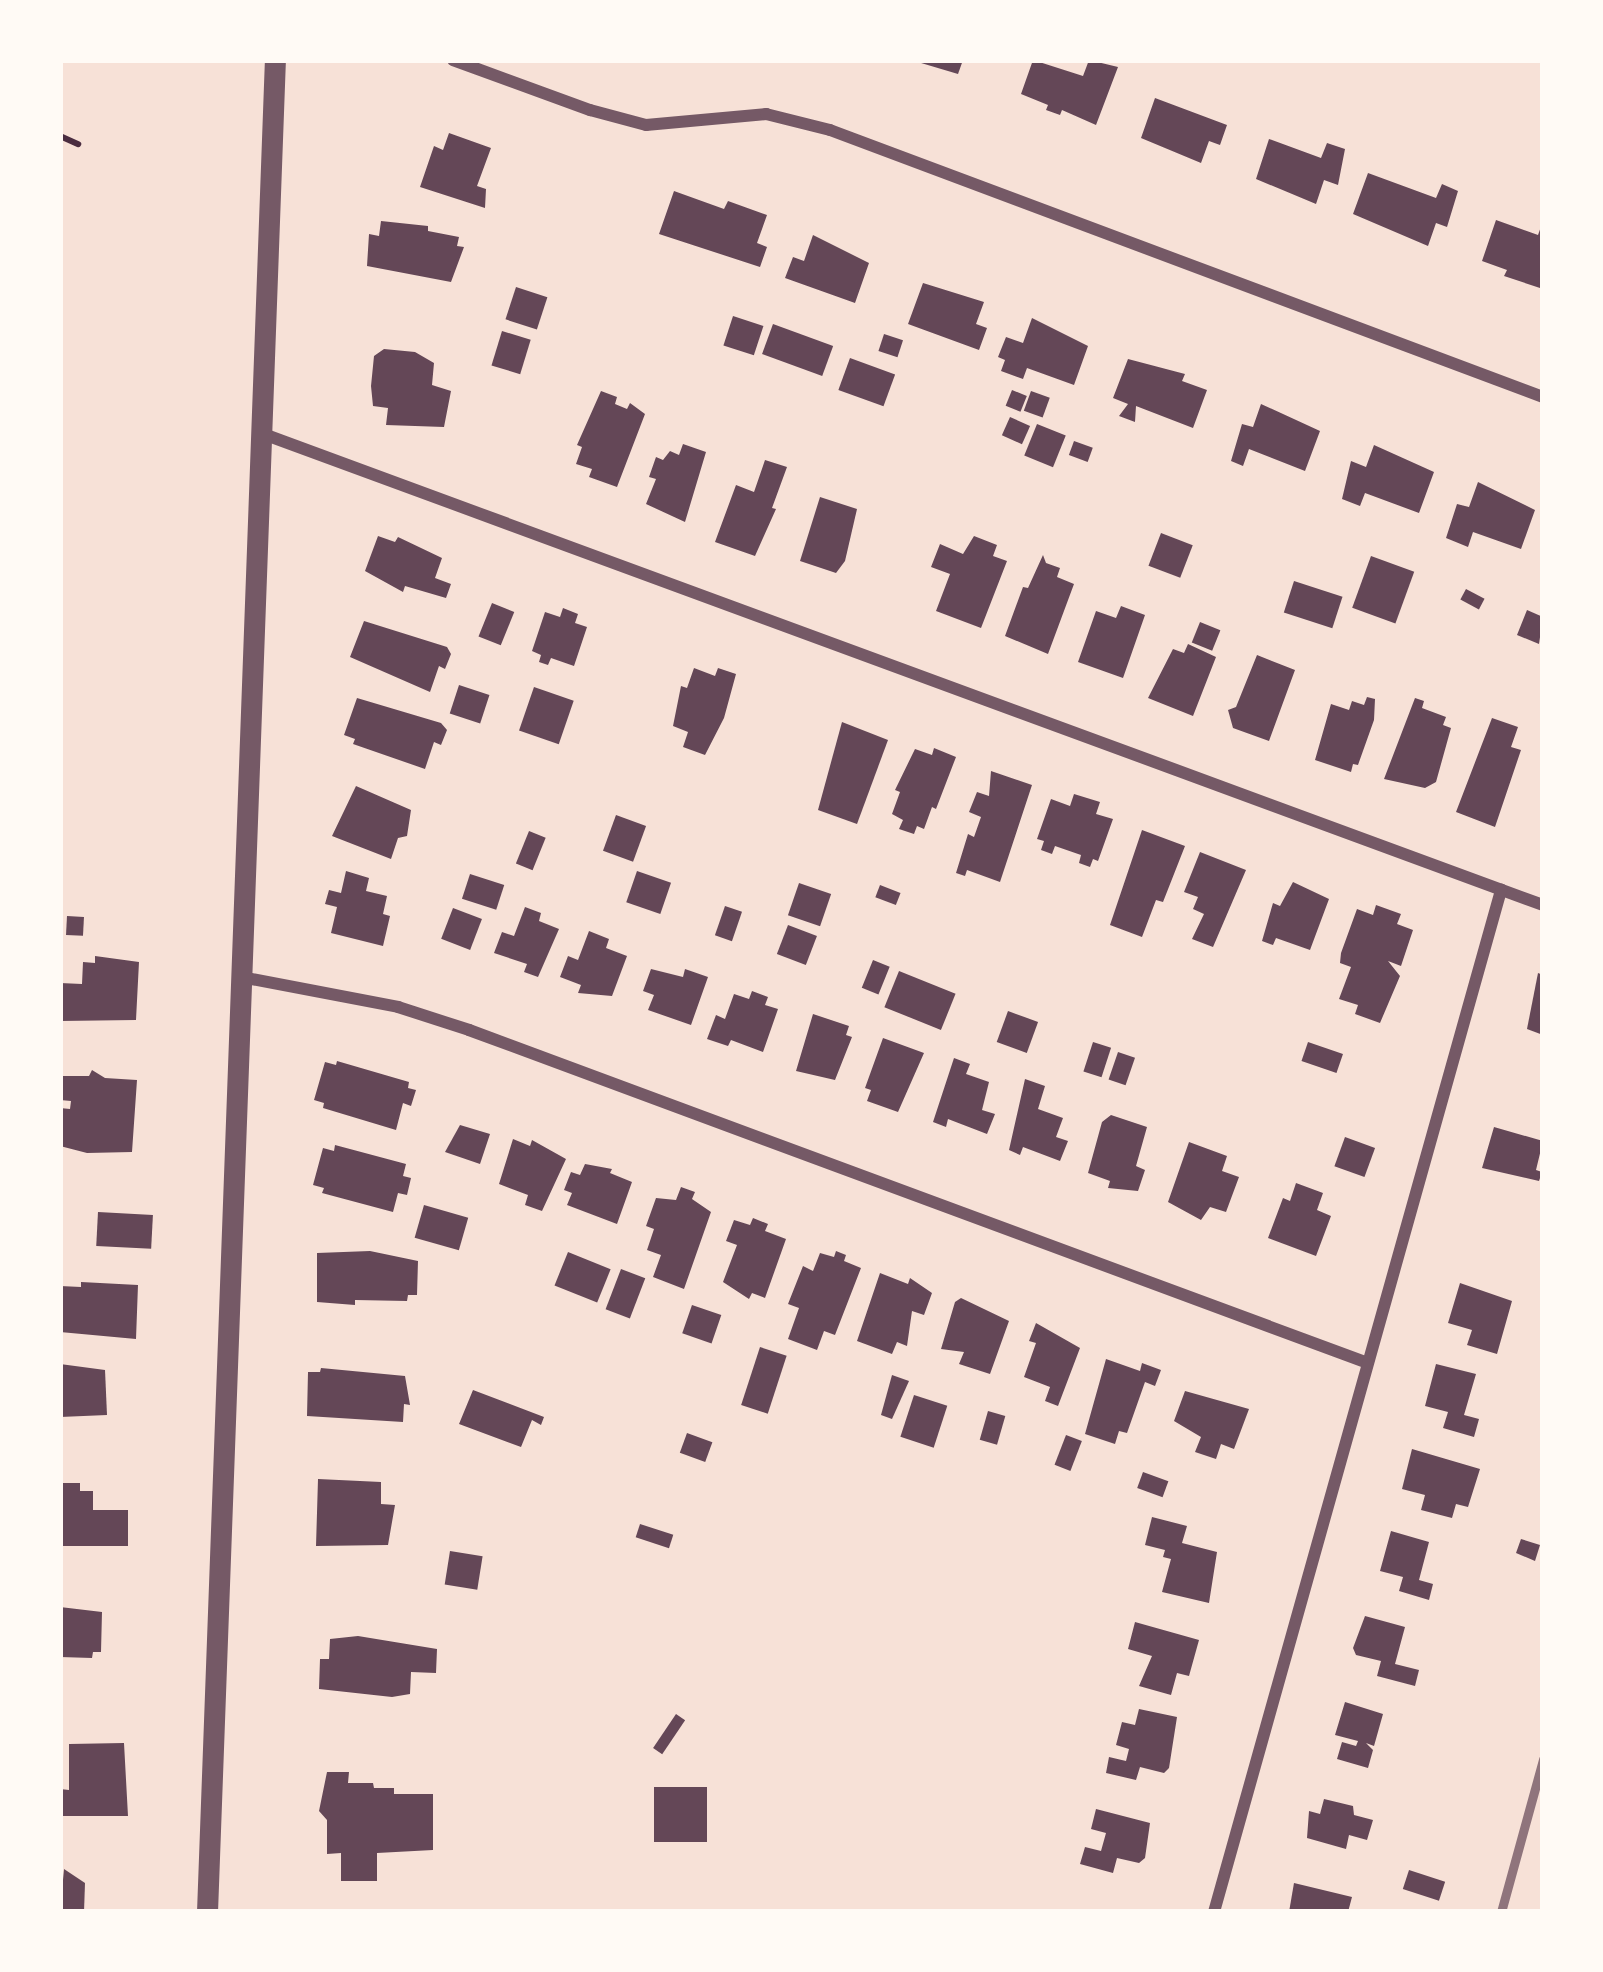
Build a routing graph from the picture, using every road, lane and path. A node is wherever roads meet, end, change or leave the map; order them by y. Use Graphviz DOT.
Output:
graph roads {
  1 [pos="275,60"];
  2 [pos="453,60"];
  3 [pos="60,136"];
  4 [pos="78,144"];
  5 [pos="1543,397"];
  6 [pos="257,432"];
  7 [pos="1501,890"];
  8 [pos="1543,905"];
  9 [pos="239,977"];
  10 [pos="1365,1362"];
  11 [pos="207,1912"];
  12 [pos="1214,1912"];
  1 -- 6 [label="street"];
  2 -- 5 [label="street"];
  3 -- 4 [label="path"];
  6 -- 7 [label="street"];
  6 -- 9 [label="street"];
  7 -- 8 [label="street"];
  7 -- 10 [label="street"];
  9 -- 10 [label="street"];
  9 -- 11 [label="street"];
  10 -- 12 [label="street"];
}
